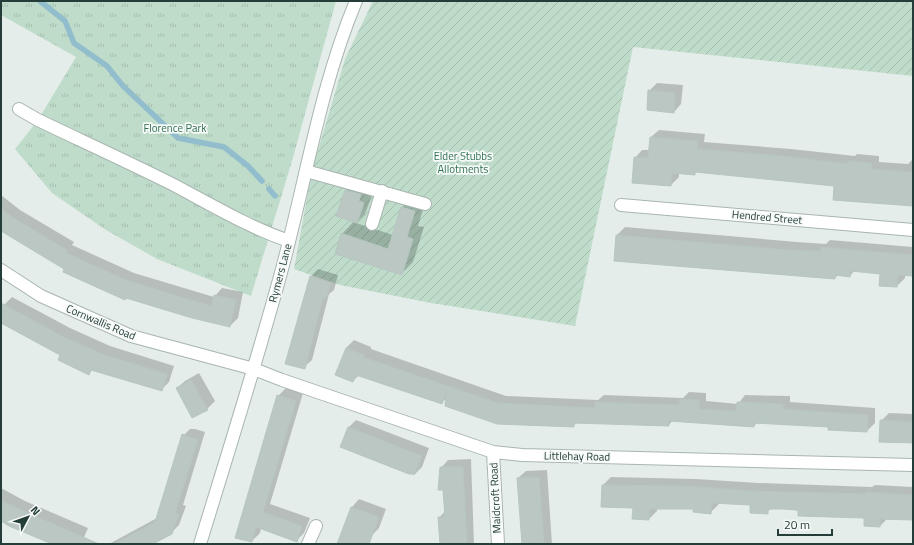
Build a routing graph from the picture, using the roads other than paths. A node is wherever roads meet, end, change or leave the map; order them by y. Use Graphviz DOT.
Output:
graph roads {
  1 [pos="356,1"];
  2 [pos="19,109"];
  3 [pos="306,171"];
  4 [pos="382,191"];
  5 [pos="425,204"];
  6 [pos="621,205"];
  7 [pos="372,224"];
  8 [pos="913,230"];
  9 [pos="289,241"];
  10 [pos="1,270"];
  11 [pos="254,369"];
  12 [pos="493,452"];
  13 [pos="913,465"];
  14 [pos="316,526"];
  15 [pos="201,544"];
  16 [pos="308,544"];
  17 [pos="498,544"];
  1 -- 3 [label="street, Rymers Lane"];
  2 -- 9 [label="street"];
  3 -- 4 [label="street"];
  3 -- 9 [label="street, Rymers Lane"];
  4 -- 5 [label="street"];
  4 -- 7 [label="street"];
  6 -- 8 [label="street, Hendred Street"];
  9 -- 11 [label="street, Rymers Lane"];
  10 -- 11 [label="street, Cornwallis Road"];
  11 -- 12 [label="street, Littlehay Road"];
  11 -- 15 [label="street, Rymers Lane"];
  12 -- 13 [label="street, Littlehay Road"];
  12 -- 17 [label="street, Maidcroft Road"];
  14 -- 16 [label="street"];
}
